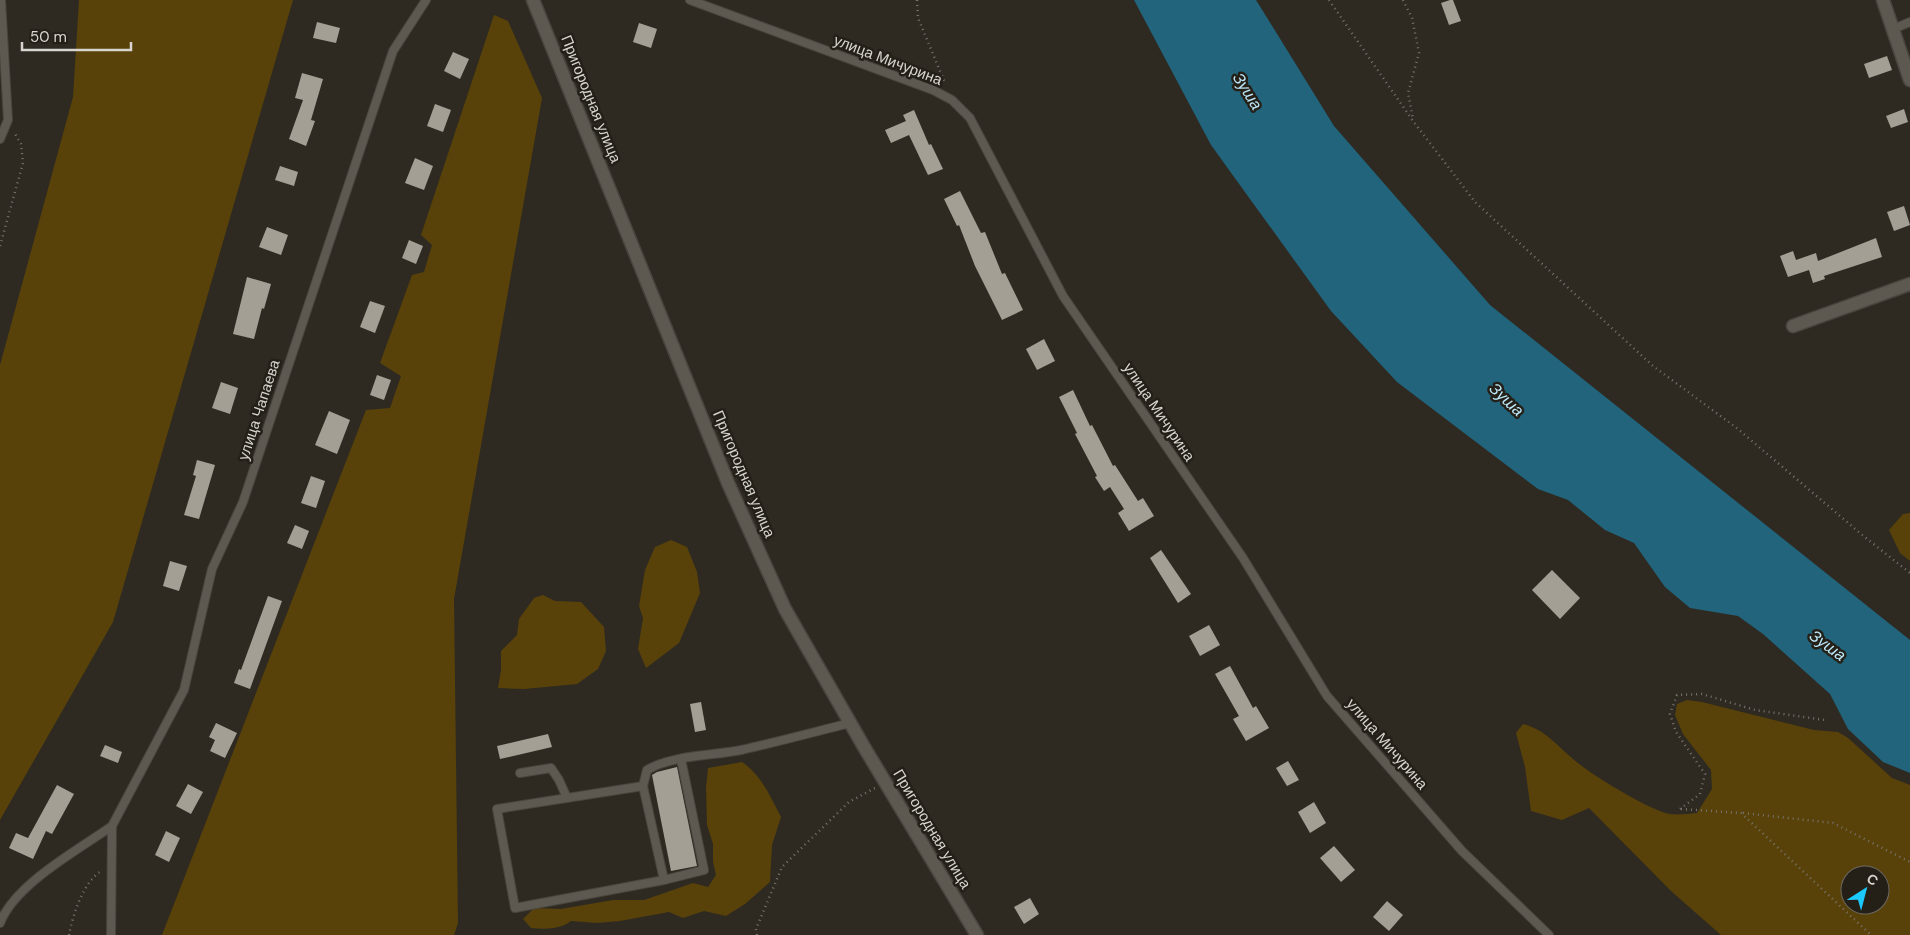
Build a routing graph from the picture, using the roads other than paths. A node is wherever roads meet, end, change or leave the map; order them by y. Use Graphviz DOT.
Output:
graph roads {
  1 [pos="1,0"];
  2 [pos="426,0"];
  3 [pos="533,0"];
  4 [pos="690,0"];
  5 [pos="1883,0"];
  6 [pos="1910,22"];
  7 [pos="1893,29"];
  8 [pos="1910,80"];
  9 [pos="0,139"];
  10 [pos="1910,285"];
  11 [pos="1793,326"];
  12 [pos="850,723"];
  13 [pos="680,759"];
  14 [pos="520,774"];
  15 [pos="643,786"];
  16 [pos="567,798"];
  17 [pos="112,826"];
  18 [pos="664,880"];
  19 [pos="0,923"];
  20 [pos="111,935"];
  21 [pos="977,935"];
  22 [pos="1549,935"];
  1 -- 9 [label="lane"];
  2 -- 17 [label="lane, улица Чапаева"];
  3 -- 12 [label="street, Пригородная улица"];
  4 -- 22 [label="lane, улица Мичурина"];
  5 -- 7 [label="street"];
  6 -- 7 [label="lane"];
  7 -- 8 [label="street"];
  10 -- 11 [label="street"];
  12 -- 13 [label="lane"];
  12 -- 21 [label="street, Пригородная улица"];
  13 -- 15 [label="lane"];
  13 -- 18 [label="lane"];
  14 -- 16 [label="lane"];
  15 -- 16 [label="lane"];
  15 -- 18 [label="lane"];
  16 -- 18 [label="lane"];
  17 -- 19 [label="lane, улица Чапаева"];
  17 -- 20 [label="lane, улица Чапаева"];
}
